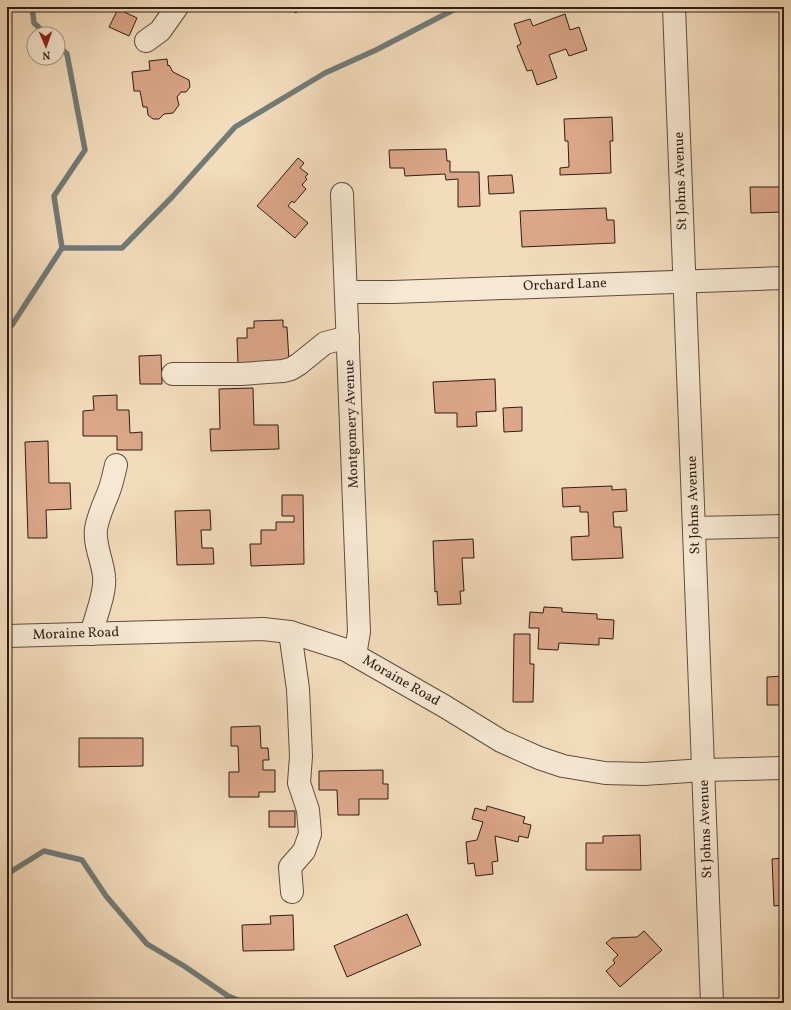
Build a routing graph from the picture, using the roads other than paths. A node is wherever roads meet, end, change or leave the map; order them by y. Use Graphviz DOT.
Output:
graph roads {
  1 [pos="177,7"];
  2 [pos="674,7"];
  3 [pos="146,41"];
  4 [pos="342,194"];
  5 [pos="784,278"];
  6 [pos="685,281"];
  7 [pos="346,292"];
  8 [pos="348,336"];
  9 [pos="173,374"];
  10 [pos="116,465"];
  11 [pos="784,526"];
  12 [pos="695,528"];
  13 [pos="290,632"];
  14 [pos="91,634"];
  15 [pos="7,636"];
  16 [pos="355,655"];
  17 [pos="784,768"];
  18 [pos="704,770"];
  19 [pos="292,892"];
  20 [pos="712,1003"];
  1 -- 3 [label="street"];
  2 -- 6 [label="street, St Johns Avenue"];
  4 -- 7 [label="street, Montgomery Avenue"];
  5 -- 6 [label="street, Orchard Lane"];
  6 -- 7 [label="street, Orchard Lane"];
  6 -- 12 [label="street, St Johns Avenue"];
  7 -- 8 [label="street, Montgomery Avenue"];
  8 -- 9 [label="street"];
  8 -- 16 [label="street, Montgomery Avenue"];
  10 -- 14 [label="street"];
  11 -- 12 [label="street"];
  12 -- 18 [label="street, St Johns Avenue"];
  13 -- 14 [label="street, Moraine Road"];
  13 -- 16 [label="street, Moraine Road"];
  13 -- 19 [label="street"];
  14 -- 15 [label="street, Moraine Road"];
  16 -- 18 [label="street, Moraine Road"];
  17 -- 18 [label="street, Moraine Road"];
  18 -- 20 [label="street, St Johns Avenue"];
}
